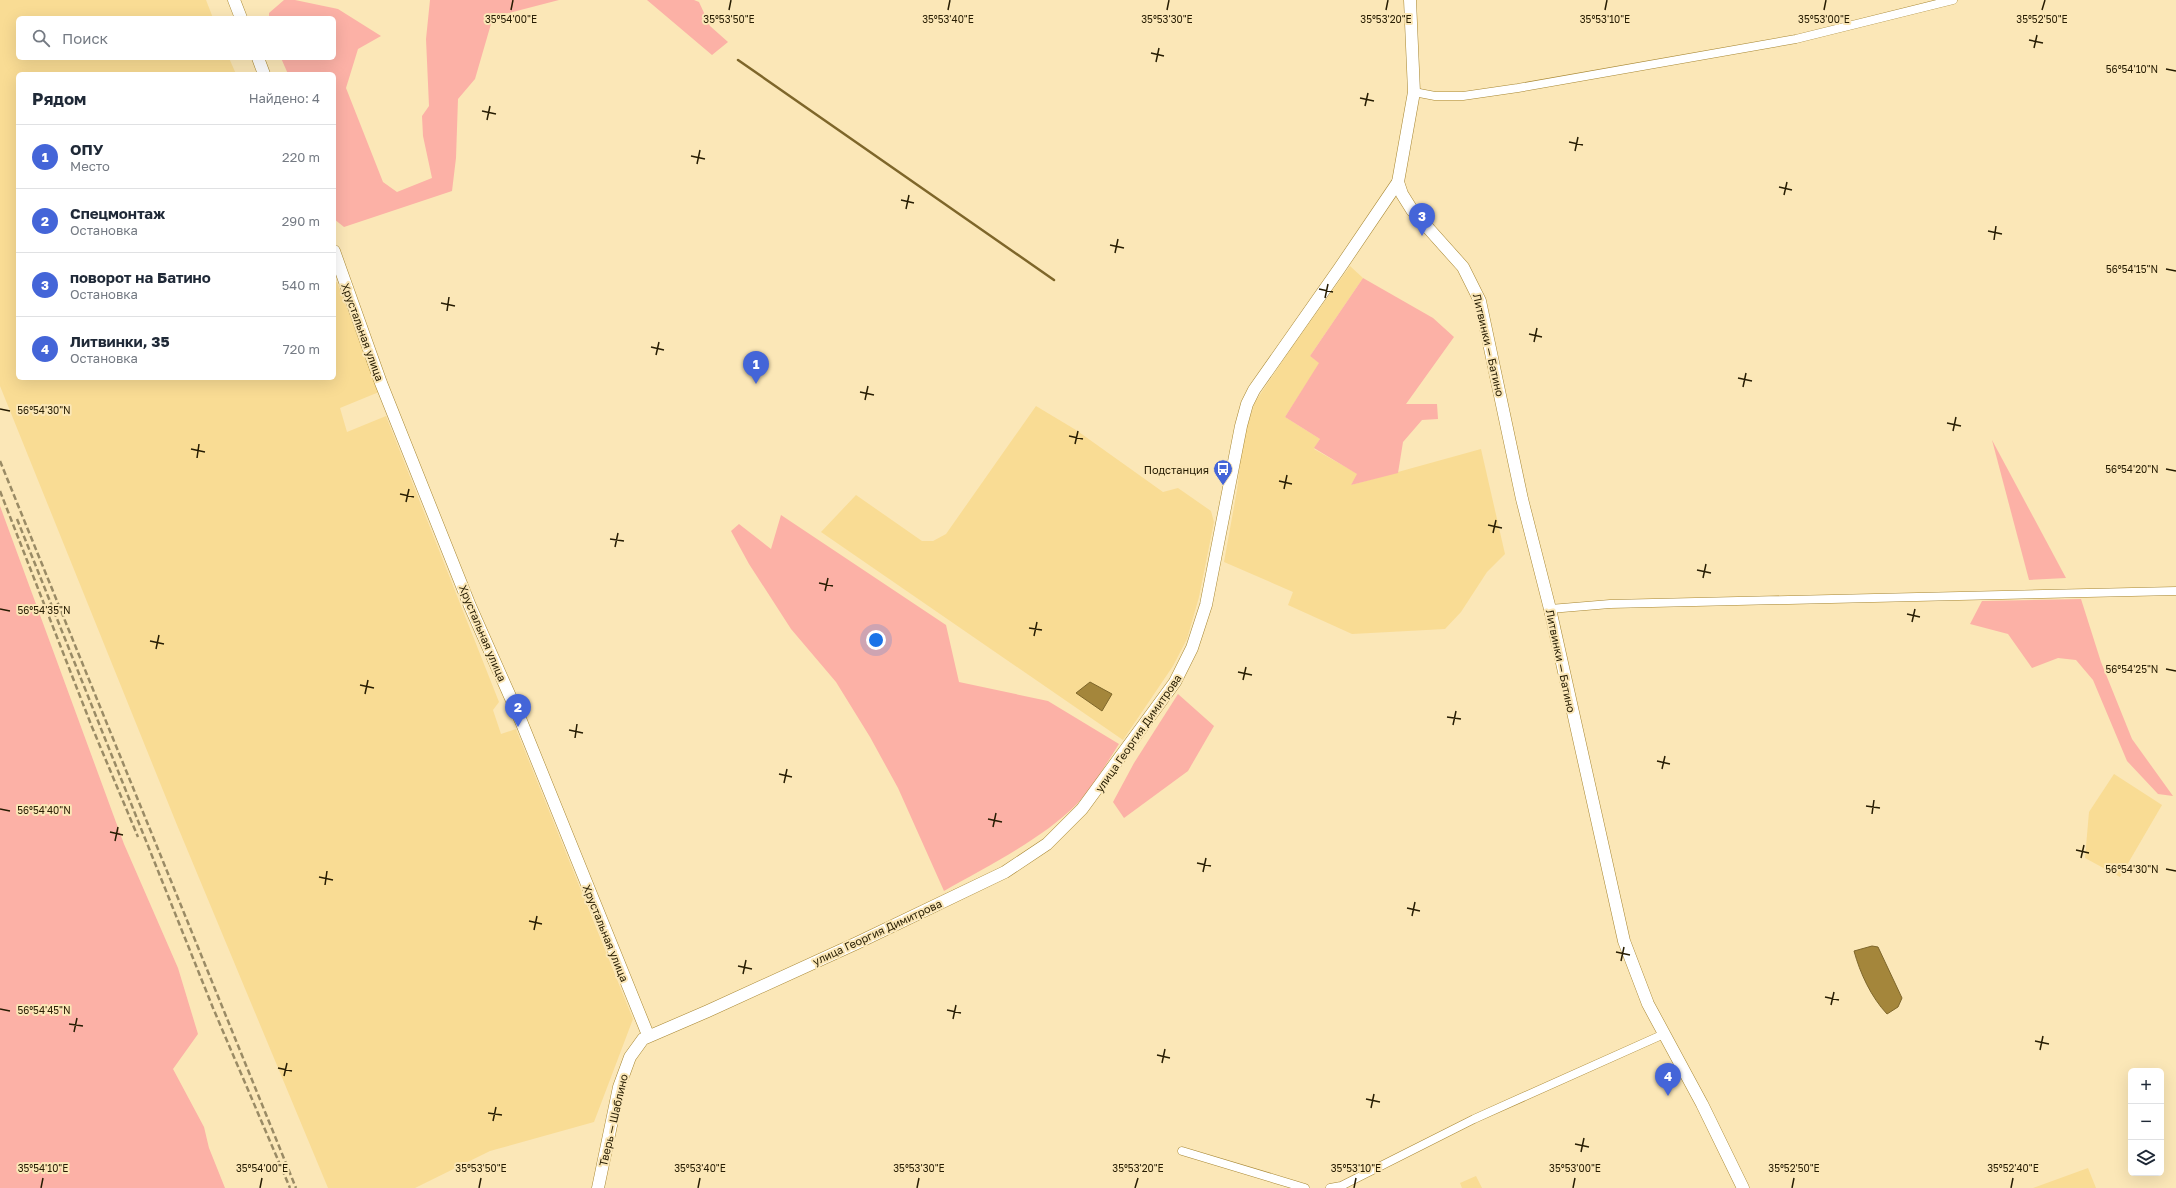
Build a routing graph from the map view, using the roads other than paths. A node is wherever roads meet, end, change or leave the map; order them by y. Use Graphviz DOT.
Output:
graph roads {
  1 [pos="234,0"];
  2 [pos="1410,0"];
  3 [pos="1953,0"];
  4 [pos="240,16"];
  5 [pos="259,60"];
  6 [pos="263,72"];
  7 [pos="1414,92"];
  8 [pos="1398,182"];
  9 [pos="336,257"];
  10 [pos="2176,591"];
  11 [pos="1550,609"];
  12 [pos="1664,1034"];
  13 [pos="648,1035"];
  14 [pos="1182,1151"];
  15 [pos="1341,1187"];
  16 [pos="598,1188"];
  17 [pos="1306,1188"];
  18 [pos="1330,1188"];
  19 [pos="1743,1188"];
  1 -- 4 [label="street"];
  2 -- 7 [label="street, улица Георгия Димитрова"];
  3 -- 7 [label="street"];
  5 -- 6 [label="street"];
  7 -- 8 [label="street, улица Георгия Димитрова"];
  8 -- 11 [label="street, Литвинки — Батино"];
  8 -- 13 [label="street, улица Георгия Димитрова"];
  9 -- 13 [label="street, Хрустальная улица"];
  10 -- 11 [label="street"];
  11 -- 12 [label="street, Литвинки — Батино"];
  12 -- 15 [label="street"];
  12 -- 19 [label="street, Литвинки — Батино"];
  13 -- 16 [label="street, Тверь — Шаблино"];
  14 -- 17 [label="street"];
  15 -- 18 [label="street"];
}
